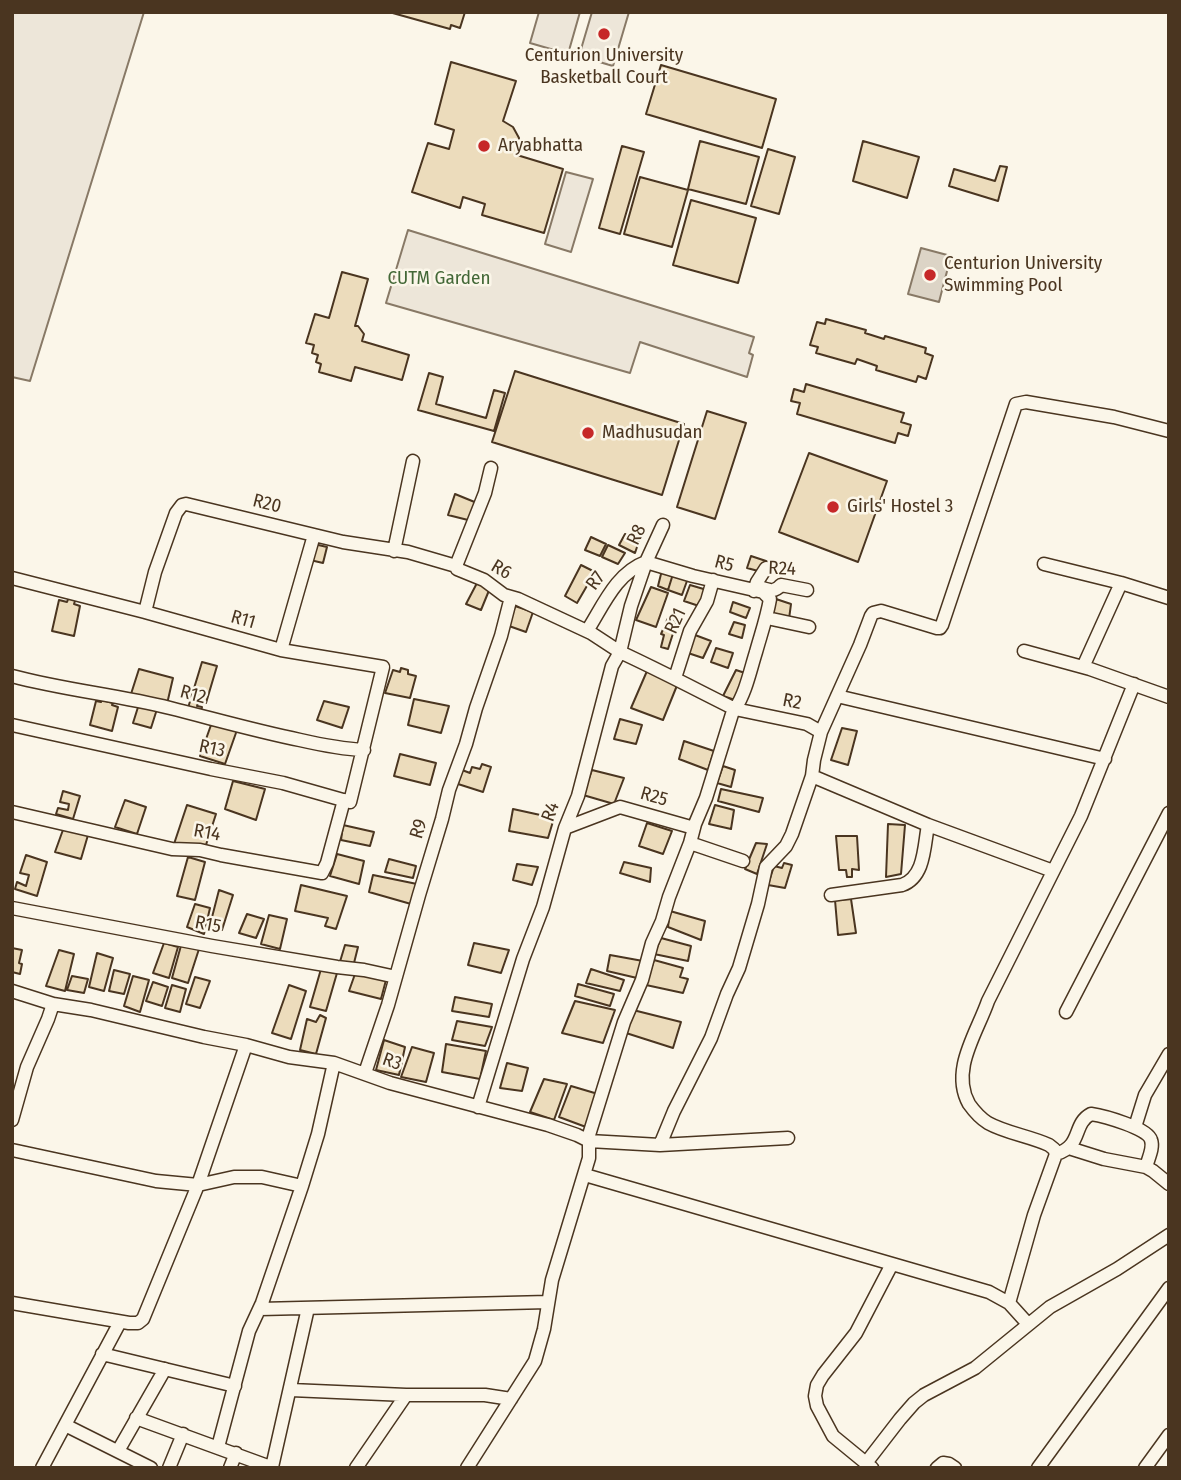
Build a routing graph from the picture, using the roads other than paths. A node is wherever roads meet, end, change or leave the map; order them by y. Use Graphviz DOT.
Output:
graph roads {
  1 [pos="1169,431"];
  2 [pos="413,461"];
  3 [pos="491,468"];
  4 [pos="663,525"];
  5 [pos="314,536"];
  6 [pos="394,551"];
  7 [pos="646,562"];
  8 [pos="1044,564"];
  9 [pos="456,566"];
  10 [pos="766,568"];
  11 [pos="12,578"];
  12 [pos="713,580"];
  13 [pos="1121,583"];
  14 [pos="755,588"];
  15 [pos="807,590"];
  16 [pos="772,595"];
  17 [pos="511,597"];
  18 [pos="1169,598"];
  19 [pos="145,612"];
  20 [pos="767,618"];
  21 [pos="809,626"];
  22 [pos="587,631"];
  23 [pos="281,650"];
  24 [pos="1024,650"];
  25 [pos="620,652"];
  26 [pos="1083,667"];
  27 [pos="12,676"];
  28 [pos="675,678"];
  29 [pos="1134,684"];
  30 [pos="837,696"];
  31 [pos="1169,697"];
  32 [pos="735,709"];
  33 [pos="12,725"];
  34 [pos="821,732"];
  35 [pos="364,750"];
  36 [pos="1105,759"];
  37 [pos="812,776"];
  38 [pos="344,800"];
  39 [pos="12,812"];
  40 [pos="1169,813"];
  41 [pos="928,825"];
  42 [pos="565,828"];
  43 [pos="694,828"];
  44 [pos="691,843"];
  45 [pos="743,861"];
  46 [pos="1053,871"];
  47 [pos="831,895"];
  48 [pos="12,908"];
  49 [pos="396,977"];
  50 [pos="12,991"];
  51 [pos="53,1004"];
  52 [pos="1066,1012"];
  53 [pos="246,1045"];
  54 [pos="1169,1054"];
  55 [pos="334,1063"];
  56 [pos="365,1073"];
  57 [pos="478,1107"];
  58 [pos="14,1112"];
  59 [pos="1135,1127"];
  60 [pos="788,1138"];
  61 [pos="589,1142"];
  62 [pos="660,1145"];
  63 [pos="1069,1148"];
  64 [pos="12,1150"];
  65 [pos="1056,1154"];
  66 [pos="1146,1167"];
  67 [pos="585,1175"];
  68 [pos="1169,1184"];
  69 [pos="198,1185"];
  70 [pos="302,1186"];
  71 [pos="1169,1235"];
  72 [pos="892,1264"];
  73 [pos="1169,1288"];
  74 [pos="548,1302"];
  75 [pos="12,1303"];
  76 [pos="1009,1303"];
  77 [pos="308,1308"];
  78 [pos="260,1309"];
  79 [pos="120,1322"];
  80 [pos="1028,1324"];
  81 [pos="103,1354"];
  82 [pos="165,1369"];
  83 [pos="234,1386"];
  84 [pos="291,1390"];
  85 [pos="406,1395"];
  86 [pos="511,1399"];
  87 [pos="136,1418"];
  88 [pos="65,1425"];
  89 [pos="183,1434"];
  90 [pos="1169,1435"];
  91 [pos="218,1447"];
  92 [pos="118,1451"];
  93 [pos="236,1453"];
  94 [pos="869,1465"];
  95 [pos="273,1467"];
  96 [pos="43,1468"];
  97 [pos="151,1468"];
  98 [pos="169,1468"];
  99 [pos="230,1468"];
  100 [pos="356,1468"];
  101 [pos="467,1468"];
  102 [pos="937,1468"];
  103 [pos="955,1468"];
  104 [pos="1038,1468"];
  105 [pos="1145,1468"];
  1 -- 30 [label="street"];
  2 -- 6 [label="street"];
  3 -- 9 [label="street"];
  4 -- 7 [label="street, R8"];
  5 -- 6 [label="street, R20"];
  5 -- 19 [label="street, R20"];
  5 -- 23 [label="street"];
  6 -- 9 [label="street, R20"];
  7 -- 12 [label="street, R5"];
  7 -- 22 [label="street, R7"];
  7 -- 25 [label="street"];
  8 -- 13 [label="street"];
  9 -- 17 [label="street, R6"];
  10 -- 14 [label="street"];
  11 -- 19 [label="street, R11"];
  12 -- 14 [label="street, R5"];
  12 -- 28 [label="street, R21"];
  13 -- 18 [label="street"];
  13 -- 26 [label="street"];
  14 -- 16 [label="street, R5"];
  15 -- 16 [label="street, R24"];
  16 -- 20 [label="street"];
  17 -- 22 [label="street, R6"];
  17 -- 49 [label="street, R9"];
  19 -- 23 [label="street, R11"];
  20 -- 21 [label="street"];
  20 -- 32 [label="street"];
  22 -- 25 [label="street, R6"];
  23 -- 35 [label="street, R11"];
  24 -- 26 [label="street"];
  25 -- 28 [label="street"];
  25 -- 42 [label="street, R4"];
  26 -- 29 [label="street"];
  27 -- 35 [label="street, R12"];
  28 -- 32 [label="street"];
  29 -- 31 [label="street"];
  29 -- 36 [label="street"];
  30 -- 34 [label="street"];
  30 -- 36 [label="street"];
  32 -- 34 [label="street, R2"];
  32 -- 43 [label="street"];
  33 -- 38 [label="street, R13"];
  34 -- 37 [label="street, R2"];
  35 -- 38 [label="street"];
  36 -- 46 [label="street"];
  37 -- 41 [label="street"];
  37 -- 62 [label="street, R2"];
  38 -- 39 [label="street, R14"];
  40 -- 52 [label="street"];
  41 -- 46 [label="street"];
  41 -- 47 [label="street"];
  42 -- 43 [label="street, R25"];
  42 -- 57 [label="street, R4"];
  43 -- 44 [label="street"];
  44 -- 45 [label="street"];
  44 -- 61 [label="street"];
  46 -- 65 [label="street"];
  48 -- 49 [label="street, R15"];
  49 -- 56 [label="street, R9"];
  50 -- 51 [label="street"];
  51 -- 53 [label="street, R3"];
  51 -- 58 [label="street"];
  53 -- 55 [label="street, R3"];
  53 -- 69 [label="street"];
  54 -- 59 [label="street"];
  55 -- 56 [label="street, R3"];
  55 -- 70 [label="street"];
  56 -- 57 [label="street, R3"];
  57 -- 61 [label="street, R3"];
  59 -- 63 [label="street"];
  59 -- 66 [label="street"];
  60 -- 62 [label="street"];
  61 -- 62 [label="street"];
  61 -- 67 [label="street"];
  63 -- 65 [label="street"];
  63 -- 66 [label="street"];
  64 -- 69 [label="street"];
  65 -- 76 [label="street"];
  66 -- 68 [label="street"];
  67 -- 72 [label="street"];
  67 -- 74 [label="street"];
  69 -- 70 [label="street"];
  69 -- 79 [label="street"];
  70 -- 78 [label="street"];
  71 -- 80 [label="street"];
  72 -- 76 [label="street"];
  72 -- 94 [label="street"];
  73 -- 104 [label="street"];
  74 -- 77 [label="street"];
  74 -- 86 [label="street"];
  75 -- 79 [label="street"];
  76 -- 80 [label="street"];
  77 -- 78 [label="street"];
  77 -- 84 [label="street"];
  78 -- 83 [label="street"];
  79 -- 81 [label="street"];
  80 -- 94 [label="street"];
  81 -- 82 [label="street"];
  81 -- 88 [label="street"];
  82 -- 83 [label="street"];
  82 -- 87 [label="street"];
  83 -- 91 [label="street"];
  84 -- 85 [label="street"];
  84 -- 95 [label="street"];
  85 -- 86 [label="street"];
  85 -- 100 [label="street"];
  86 -- 101 [label="street"];
  87 -- 89 [label="street"];
  87 -- 92 [label="street"];
  88 -- 92 [label="street"];
  88 -- 96 [label="street"];
  89 -- 91 [label="street"];
  89 -- 98 [label="street"];
  90 -- 105 [label="street"];
  91 -- 93 [label="street"];
  92 -- 97 [label="street"];
  93 -- 95 [label="street"];
  93 -- 99 [label="street"];
  102 -- 103 [label="street"];
}
